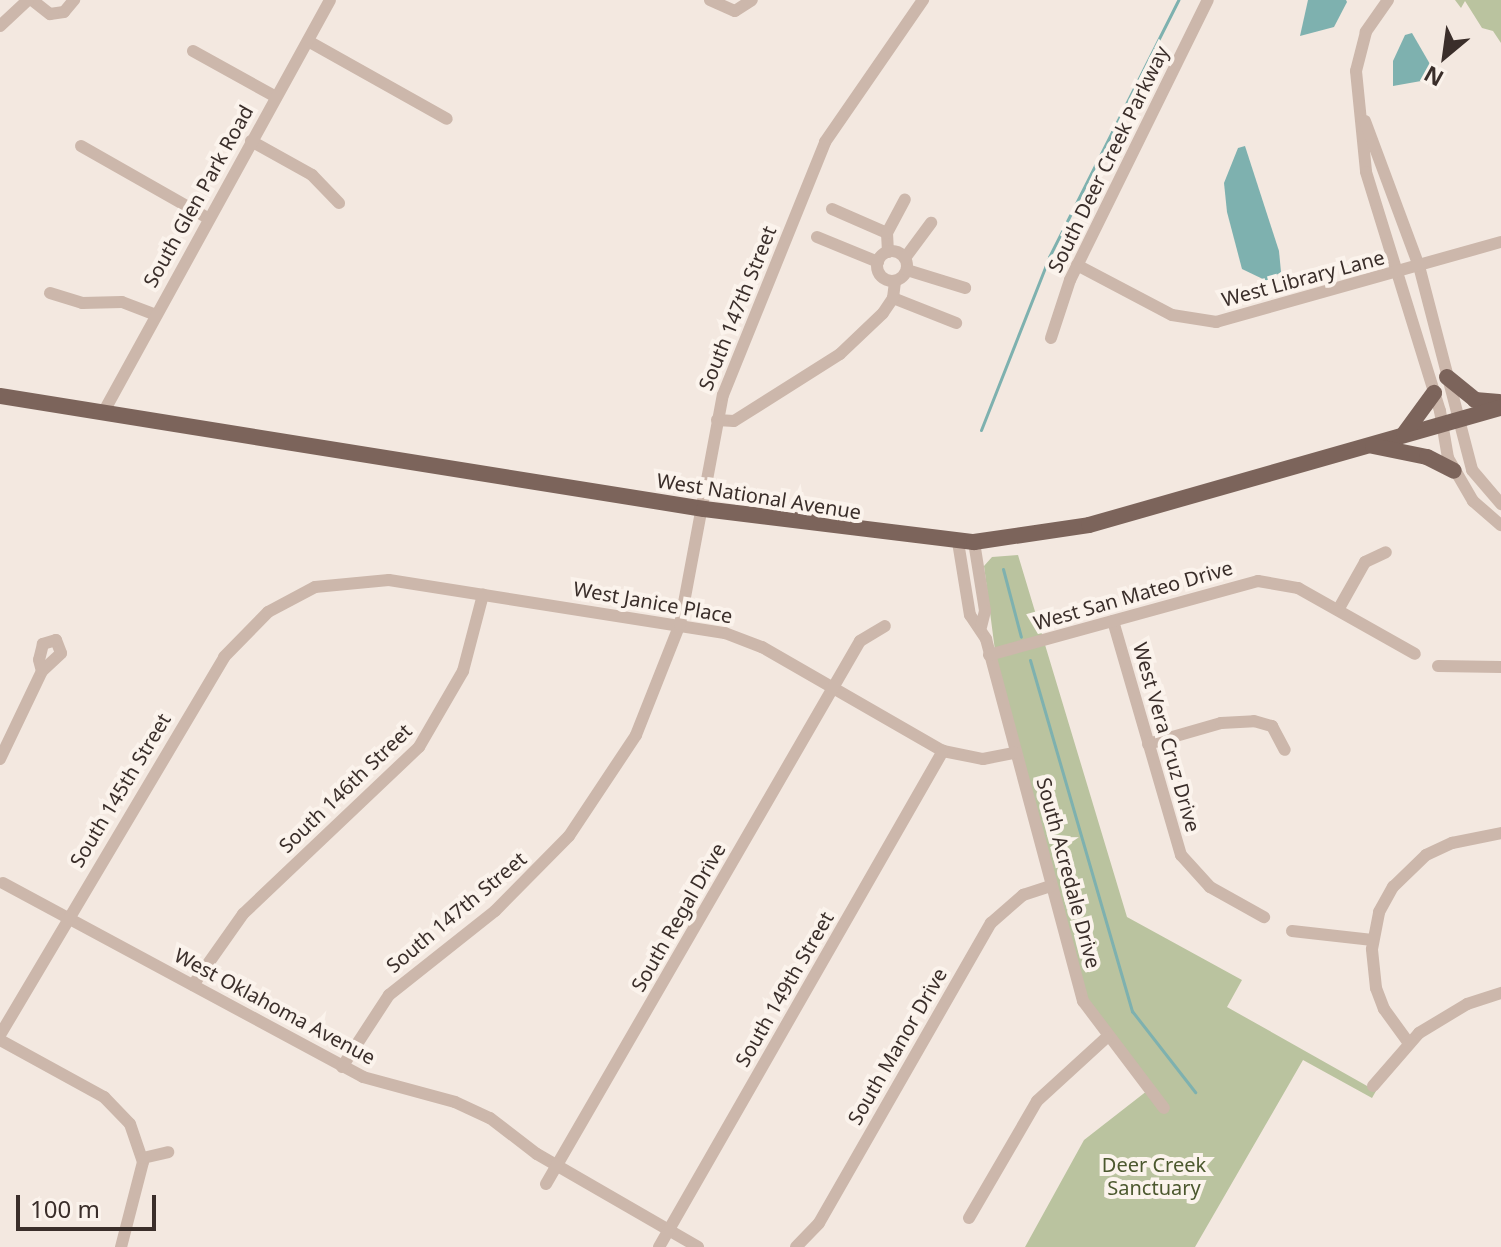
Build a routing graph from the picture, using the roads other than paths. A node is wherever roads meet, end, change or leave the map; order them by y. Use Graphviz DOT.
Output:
graph roads {
  1 [pos="30,0"];
  2 [pos="74,0"];
  3 [pos="330,0"];
  4 [pos="710,0"];
  5 [pos="752,0"];
  6 [pos="923,0"];
  7 [pos="1208,0"];
  8 [pos="1388,0"];
  9 [pos="0,26"];
  10 [pos="308,41"];
  11 [pos="193,51"];
  12 [pos="276,97"];
  13 [pos="1359,107"];
  14 [pos="447,119"];
  15 [pos="251,141"];
  16 [pos="81,146"];
  17 [pos="905,199"];
  18 [pos="339,203"];
  19 [pos="832,209"];
  20 [pos="208,218"];
  21 [pos="931,223"];
  22 [pos="887,233"];
  23 [pos="817,237"];
  24 [pos="1501,242"];
  25 [pos="888,252"];
  26 [pos="878,262"];
  27 [pos="906,264"];
  28 [pos="1077,265"];
  29 [pos="1419,266"];
  30 [pos="1395,273"];
  31 [pos="895,281"];
  32 [pos="965,288"];
  33 [pos="50,293"];
  34 [pos="893,298"];
  35 [pos="154,314"];
  36 [pos="956,323"];
  37 [pos="1051,338"];
  38 [pos="1447,377"];
  39 [pos="1434,393"];
  40 [pos="0,396"];
  41 [pos="1501,405"];
  42 [pos="103,413"];
  43 [pos="717,420"];
  44 [pos="1450,422"];
  45 [pos="1401,437"];
  46 [pos="1373,446"];
  47 [pos="1454,471"];
  48 [pos="1501,504"];
  49 [pos="704,509"];
  50 [pos="1501,525"];
  51 [pos="966,542"];
  52 [pos="1386,552"];
  53 [pos="304,591"];
  54 [pos="483,595"];
  55 [pos="1338,610"];
  56 [pos="1113,621"];
  57 [pos="680,624"];
  58 [pos="885,626"];
  59 [pos="1415,654"];
  60 [pos="989,655"];
  61 [pos="1438,666"];
  62 [pos="1501,667"];
  63 [pos="42,671"];
  64 [pos="833,687"];
  65 [pos="1148,744"];
  66 [pos="1285,750"];
  67 [pos="943,751"];
  68 [pos="1015,753"];
  69 [pos="0,759"];
  70 [pos="1501,833"];
  71 [pos="3,883"];
  72 [pos="1051,886"];
  73 [pos="1264,917"];
  74 [pos="66,918"];
  75 [pos="1292,931"];
  76 [pos="1372,940"];
  77 [pos="193,985"];
  78 [pos="1501,993"];
  79 [pos="0,1037"];
  80 [pos="1107,1037"];
  81 [pos="1408,1042"];
  82 [pos="342,1067"];
  83 [pos="1373,1086"];
  84 [pos="1164,1108"];
  85 [pos="168,1152"];
  86 [pos="143,1158"];
  87 [pos="557,1166"];
  88 [pos="546,1184"];
  89 [pos="969,1218"];
  90 [pos="668,1230"];
  91 [pos="121,1247"];
  92 [pos="659,1247"];
  93 [pos="698,1247"];
  94 [pos="796,1247"];
  1 -- 2 [label="street"];
  1 -- 9 [label="street"];
  3 -- 10 [label="street, South Glen Park Road"];
  4 -- 5 [label="street"];
  6 -- 43 [label="street, South 147th Street"];
  7 -- 28 [label="street, South Deer Creek Parkway"];
  8 -- 13 [label="street"];
  10 -- 12 [label="street, South Glen Park Road"];
  10 -- 14 [label="street"];
  11 -- 12 [label="street"];
  12 -- 15 [label="street, South Glen Park Road"];
  13 -- 29 [label="street"];
  13 -- 30 [label="street"];
  15 -- 18 [label="street"];
  15 -- 20 [label="street, South Glen Park Road"];
  16 -- 20 [label="street"];
  17 -- 22 [label="street"];
  19 -- 22 [label="street"];
  20 -- 35 [label="street, South Glen Park Road"];
  21 -- 27 [label="street"];
  22 -- 25 [label="street"];
  23 -- 26 [label="street"];
  24 -- 29 [label="street, West Library Lane"];
  25 -- 26 [label="street"];
  25 -- 27 [label="street"];
  26 -- 31 [label="street"];
  27 -- 31 [label="street"];
  27 -- 32 [label="street"];
  28 -- 30 [label="street, West Library Lane"];
  28 -- 37 [label="street, South Deer Creek Parkway"];
  29 -- 30 [label="street, West Library Lane"];
  29 -- 38 [label="street"];
  30 -- 39 [label="street"];
  31 -- 34 [label="street"];
  33 -- 35 [label="street"];
  34 -- 36 [label="street"];
  34 -- 43 [label="street"];
  35 -- 42 [label="street, South Glen Park Road"];
  38 -- 41 [label="main road"];
  38 -- 44 [label="street"];
  39 -- 44 [label="street"];
  39 -- 45 [label="main road"];
  40 -- 42 [label="main road, West National Avenue"];
  41 -- 44 [label="main road, West National Avenue"];
  42 -- 49 [label="main road, West National Avenue"];
  43 -- 49 [label="street, South 147th Street"];
  44 -- 45 [label="main road, West National Avenue"];
  44 -- 47 [label="street"];
  44 -- 48 [label="street"];
  45 -- 46 [label="main road, West National Avenue"];
  46 -- 47 [label="main road"];
  46 -- 51 [label="main road, West National Avenue"];
  47 -- 50 [label="street"];
  49 -- 51 [label="main road, West National Avenue"];
  49 -- 57 [label="street, South 147th Street"];
  51 -- 60 [label="street, South Acredale Drive"];
  52 -- 55 [label="street"];
  53 -- 54 [label="street, West Janice Place"];
  53 -- 74 [label="street, South 145th Street"];
  54 -- 57 [label="street, West Janice Place"];
  54 -- 77 [label="street, South 146th Street"];
  55 -- 56 [label="street, West San Mateo Drive"];
  55 -- 59 [label="street, West San Mateo Drive"];
  56 -- 60 [label="street, West San Mateo Drive"];
  56 -- 65 [label="street, West Vera Cruz Drive"];
  57 -- 64 [label="street, West Janice Place"];
  57 -- 82 [label="street, South 147th Street"];
  58 -- 64 [label="street, South Regal Drive"];
  60 -- 68 [label="street, South Acredale Drive"];
  61 -- 62 [label="street"];
  63 -- 69 [label="street"];
  64 -- 67 [label="street, West Janice Place"];
  64 -- 87 [label="street, South Regal Drive"];
  65 -- 66 [label="street"];
  65 -- 73 [label="street, West Vera Cruz Drive"];
  67 -- 68 [label="street, West Janice Place"];
  67 -- 90 [label="street, South 149th Street"];
  68 -- 72 [label="street, South Acredale Drive"];
  70 -- 76 [label="street"];
  71 -- 74 [label="street, West Oklahoma Avenue"];
  72 -- 80 [label="street, South Acredale Drive"];
  72 -- 94 [label="street, South Manor Drive"];
  74 -- 77 [label="street, West Oklahoma Avenue"];
  74 -- 79 [label="street, South 145th Street"];
  75 -- 76 [label="street"];
  76 -- 81 [label="street"];
  77 -- 82 [label="street, West Oklahoma Avenue"];
  78 -- 81 [label="street"];
  79 -- 86 [label="street"];
  80 -- 84 [label="street, South Acredale Drive"];
  80 -- 89 [label="street"];
  81 -- 83 [label="street"];
  82 -- 87 [label="street, West Oklahoma Avenue"];
  85 -- 86 [label="street"];
  86 -- 91 [label="street"];
  87 -- 88 [label="street, South Regal Drive"];
  87 -- 90 [label="street, West Oklahoma Avenue"];
  90 -- 92 [label="street, South 149th Street"];
  90 -- 93 [label="street, West Oklahoma Avenue"];
}
